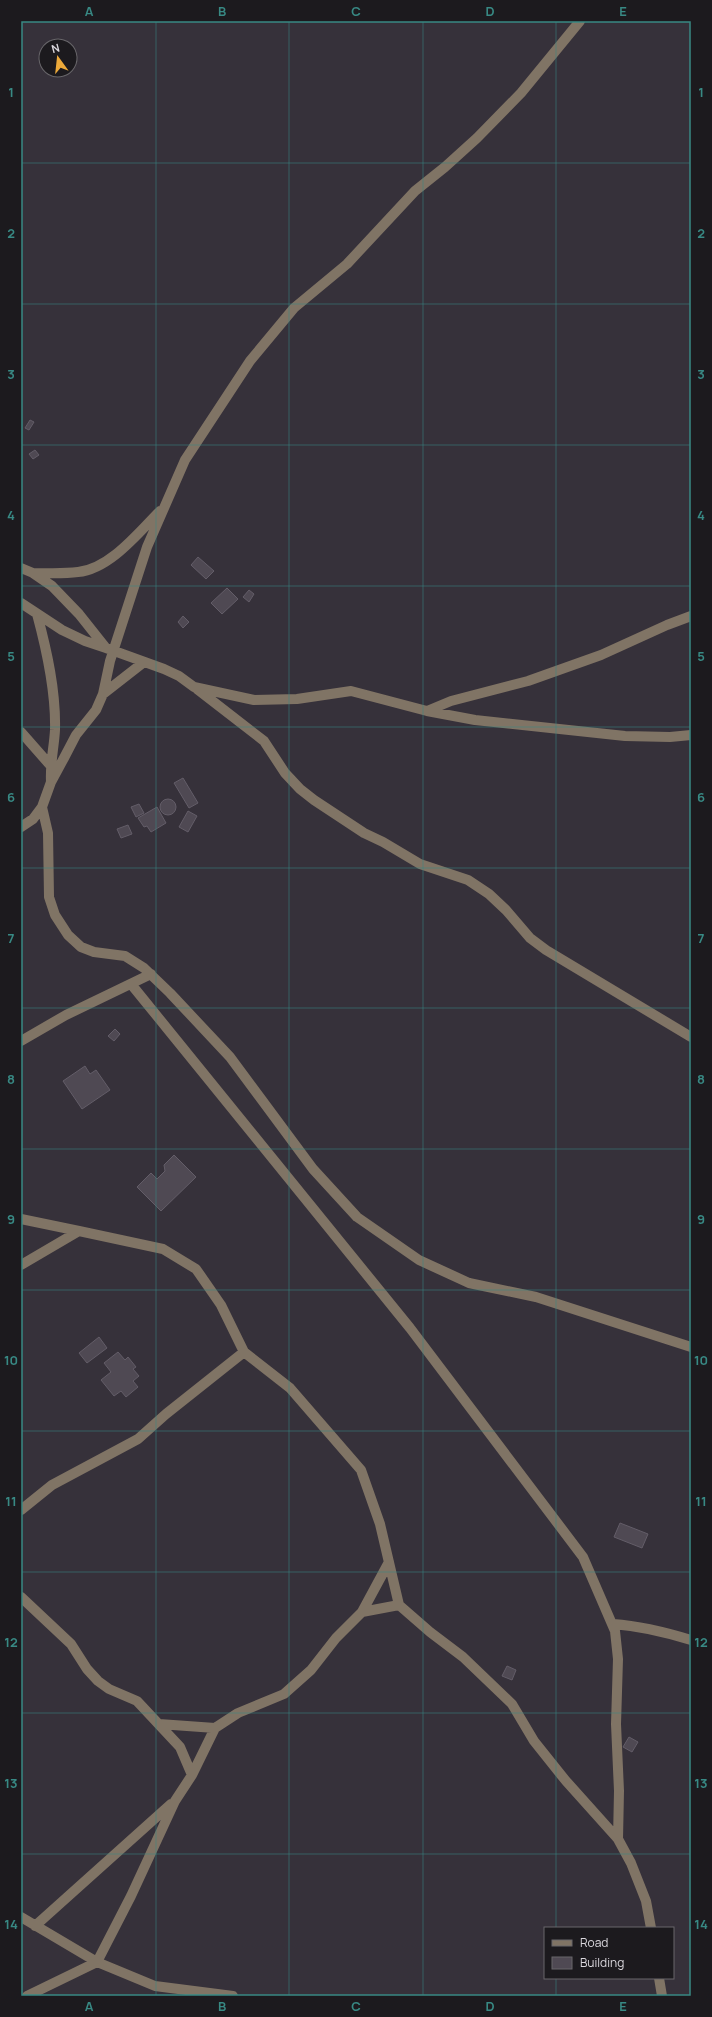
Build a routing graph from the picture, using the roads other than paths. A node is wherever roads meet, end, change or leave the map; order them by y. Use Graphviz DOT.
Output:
graph roads {
  1 [pos="580,21"];
  2 [pos="165,506"];
  3 [pos="21,568"];
  4 [pos="33,573"];
  5 [pos="21,603"];
  6 [pos="37,614"];
  7 [pos="691,616"];
  8 [pos="110,649"];
  9 [pos="144,662"];
  10 [pos="194,687"];
  11 [pos="103,694"];
  12 [pos="427,710"];
  13 [pos="21,732"];
  14 [pos="691,735"];
  15 [pos="50,765"];
  16 [pos="51,782"];
  17 [pos="42,807"];
  18 [pos="21,827"];
  19 [pos="151,974"];
  20 [pos="131,984"];
  21 [pos="691,1037"];
  22 [pos="21,1041"];
  23 [pos="21,1218"];
  24 [pos="79,1231"];
  25 [pos="21,1265"];
  26 [pos="691,1347"];
  27 [pos="244,1352"];
  28 [pos="21,1510"];
  29 [pos="389,1562"];
  30 [pos="21,1597"];
  31 [pos="399,1606"];
  32 [pos="362,1612"];
  33 [pos="612,1624"];
  34 [pos="691,1640"];
  35 [pos="159,1724"];
  36 [pos="215,1728"];
  37 [pos="192,1775"];
  38 [pos="175,1800"];
  39 [pos="618,1839"];
  40 [pos="21,1917"];
  41 [pos="36,1926"];
  42 [pos="651,1927"];
  43 [pos="97,1962"];
  44 [pos="659,1979"];
  45 [pos="27,1996"];
  46 [pos="233,1996"];
  47 [pos="662,1996"];
  1 -- 2 [label="street"];
  2 -- 4 [label="street"];
  2 -- 8 [label="street"];
  3 -- 4 [label="street"];
  4 -- 8 [label="street"];
  5 -- 6 [label="street"];
  6 -- 8 [label="street"];
  6 -- 15 [label="street"];
  7 -- 12 [label="street"];
  8 -- 9 [label="street"];
  8 -- 11 [label="street"];
  9 -- 10 [label="street"];
  9 -- 11 [label="street"];
  10 -- 12 [label="street"];
  10 -- 21 [label="street"];
  11 -- 16 [label="street"];
  12 -- 14 [label="street"];
  13 -- 15 [label="street"];
  15 -- 16 [label="street"];
  16 -- 17 [label="street"];
  17 -- 18 [label="street"];
  17 -- 19 [label="street"];
  19 -- 20 [label="street"];
  19 -- 26 [label="street"];
  20 -- 22 [label="street"];
  20 -- 33 [label="street"];
  23 -- 24 [label="street"];
  24 -- 25 [label="street"];
  24 -- 27 [label="street"];
  27 -- 28 [label="street"];
  27 -- 29 [label="street"];
  29 -- 31 [label="street"];
  29 -- 32 [label="street"];
  30 -- 35 [label="street"];
  31 -- 32 [label="street"];
  31 -- 39 [label="street"];
  32 -- 36 [label="street"];
  33 -- 34 [label="street"];
  33 -- 39 [label="street"];
  35 -- 36 [label="street"];
  35 -- 37 [label="street"];
  36 -- 37 [label="street"];
  37 -- 38 [label="street"];
  38 -- 41 [label="street"];
  38 -- 43 [label="street"];
  39 -- 42 [label="street"];
  40 -- 41 [label="street"];
  41 -- 43 [label="street"];
  43 -- 45 [label="street"];
  43 -- 46 [label="street"];
  44 -- 47 [label="street"];
}
